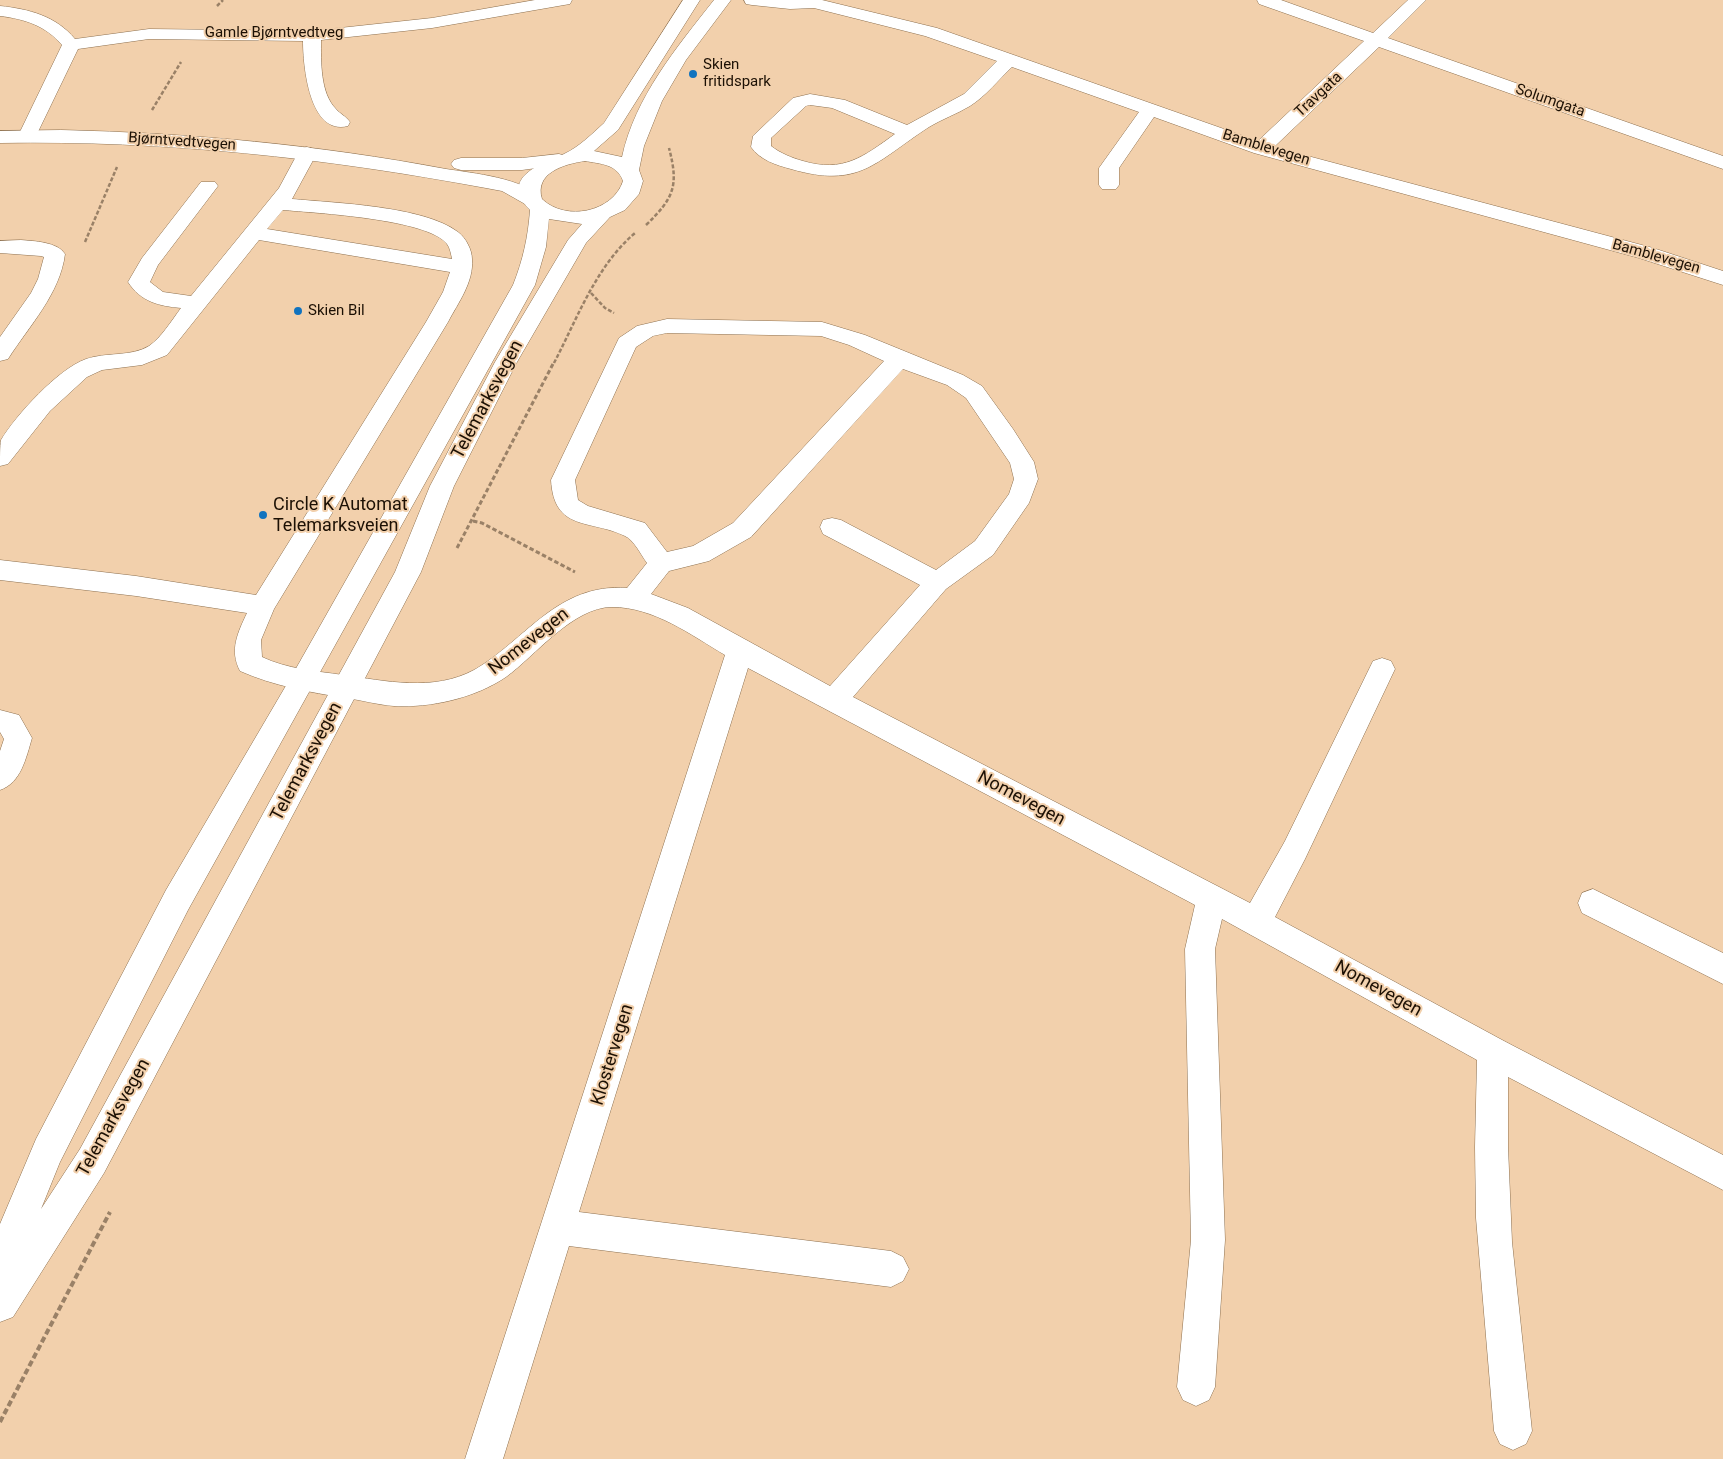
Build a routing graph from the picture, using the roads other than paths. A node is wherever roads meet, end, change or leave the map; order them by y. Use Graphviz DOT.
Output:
graph roads {
  1 [pos="564,0"];
  2 [pos="692,0"];
  3 [pos="723,0"];
  4 [pos="752,0"];
  5 [pos="1265,0"];
  6 [pos="1416,0"];
  7 [pos="812,1"];
  8 [pos="8,7"];
  9 [pos="312,36"];
  10 [pos="1376,40"];
  11 [pos="71,45"];
  12 [pos="1008,60"];
  13 [pos="1150,109"];
  14 [pos="341,122"];
  15 [pos="909,133"];
  16 [pos="27,136"];
  17 [pos="0,137"];
  18 [pos="1261,149"];
  19 [pos="307,153"];
  20 [pos="364,159"];
  21 [pos="565,159"];
  22 [pos="1723,162"];
  23 [pos="629,170"];
  24 [pos="1109,185"];
  25 [pos="208,186"];
  26 [pos="277,203"];
  27 [pos="536,204"];
  28 [pos="602,214"];
  29 [pos="255,232"];
  30 [pos="0,247"];
  31 [pos="461,267"];
  32 [pos="1723,278"];
  33 [pos="196,303"];
  34 [pos="1,350"];
  35 [pos="899,359"];
  36 [pos="0,458"];
  37 [pos="832,527"];
  38 [pos="661,563"];
  39 [pos="0,570"];
  40 [pos="937,582"];
  41 [pos="621,598"];
  42 [pos="263,606"];
  43 [pos="740,651"];
  44 [pos="1382,669"];
  45 [pos="304,680"];
  46 [pos="347,687"];
  47 [pos="834,700"];
  48 [pos="0,721"];
  49 [pos="0,778"];
  50 [pos="1211,899"];
  51 [pos="1593,903"];
  52 [pos="1256,922"];
  53 [pos="1723,969"];
  54 [pos="1493,1052"];
  55 [pos="1723,1173"];
  56 [pos="559,1227"];
  57 [pos="0,1266"];
  58 [pos="891,1269"];
  59 [pos="0,1304"];
  60 [pos="1196,1387"];
  61 [pos="1513,1431"];
  62 [pos="484,1459"];
  1 -- 9 [label="main road, Gamle Bjørntvedtveg"];
  2 -- 21 [label="main road, Telemarksvegen"];
  3 -- 23 [label="main road, Telemarksvegen"];
  4 -- 7 [label="main road, Bamblevegen"];
  5 -- 10 [label="main road, Solumgata"];
  6 -- 10 [label="main road"];
  7 -- 12 [label="main road, Bamblevegen"];
  8 -- 11 [label="main road"];
  9 -- 11 [label="main road, Gamle Bjørntvedtveg"];
  9 -- 14 [label="main road"];
  10 -- 18 [label="main road, Travgata"];
  10 -- 22 [label="main road, Solumgata"];
  11 -- 16 [label="main road"];
  12 -- 13 [label="main road, Bamblevegen"];
  12 -- 15 [label="main road"];
  13 -- 18 [label="main road, Bamblevegen"];
  13 -- 24 [label="main road"];
  15 -- 15 [label="main road"];
  16 -- 17 [label="main road, Bjørntvedtvegen"];
  16 -- 19 [label="main road, Bjørntvedtvegen"];
  18 -- 32 [label="main road, Bamblevegen"];
  19 -- 20 [label="main road, Bjørntvedtvegen"];
  19 -- 26 [label="main road"];
  20 -- 21 [label="main road, Bjørntvedtvegen"];
  20 -- 27 [label="main road, Bjørntvedtvegen"];
  21 -- 23 [label="main road"];
  21 -- 27 [label="main road, Telemarksvegen"];
  23 -- 28 [label="main road, Telemarksvegen"];
  25 -- 33 [label="main road"];
  26 -- 29 [label="main road"];
  26 -- 31 [label="main road"];
  27 -- 28 [label="main road, Telemarksvegen"];
  27 -- 45 [label="main road, Telemarksvegen"];
  28 -- 46 [label="main road, Telemarksvegen"];
  29 -- 31 [label="main road"];
  29 -- 33 [label="main road"];
  30 -- 34 [label="main road"];
  31 -- 42 [label="main road"];
  33 -- 36 [label="main road"];
  35 -- 38 [label="main road"];
  35 -- 38 [label="main road"];
  35 -- 40 [label="main road"];
  37 -- 40 [label="main road"];
  38 -- 41 [label="main road"];
  39 -- 42 [label="main road"];
  40 -- 47 [label="main road"];
  41 -- 43 [label="main road, Nomevegen"];
  41 -- 46 [label="main road, Nomevegen"];
  42 -- 45 [label="main road, Nomevegen"];
  43 -- 47 [label="main road, Nomevegen"];
  43 -- 56 [label="main road, Klostervegen"];
  44 -- 52 [label="main road"];
  45 -- 46 [label="main road, Nomevegen"];
  45 -- 57 [label="main road, Telemarksvegen"];
  46 -- 59 [label="main road, Telemarksvegen"];
  47 -- 50 [label="main road, Nomevegen"];
  48 -- 49 [label="main road"];
  50 -- 52 [label="main road, Nomevegen"];
  50 -- 60 [label="main road"];
  51 -- 53 [label="main road"];
  52 -- 54 [label="main road, Nomevegen"];
  54 -- 55 [label="main road, Nomevegen"];
  54 -- 61 [label="main road"];
  56 -- 58 [label="main road"];
  56 -- 62 [label="main road, Klostervegen"];
}
